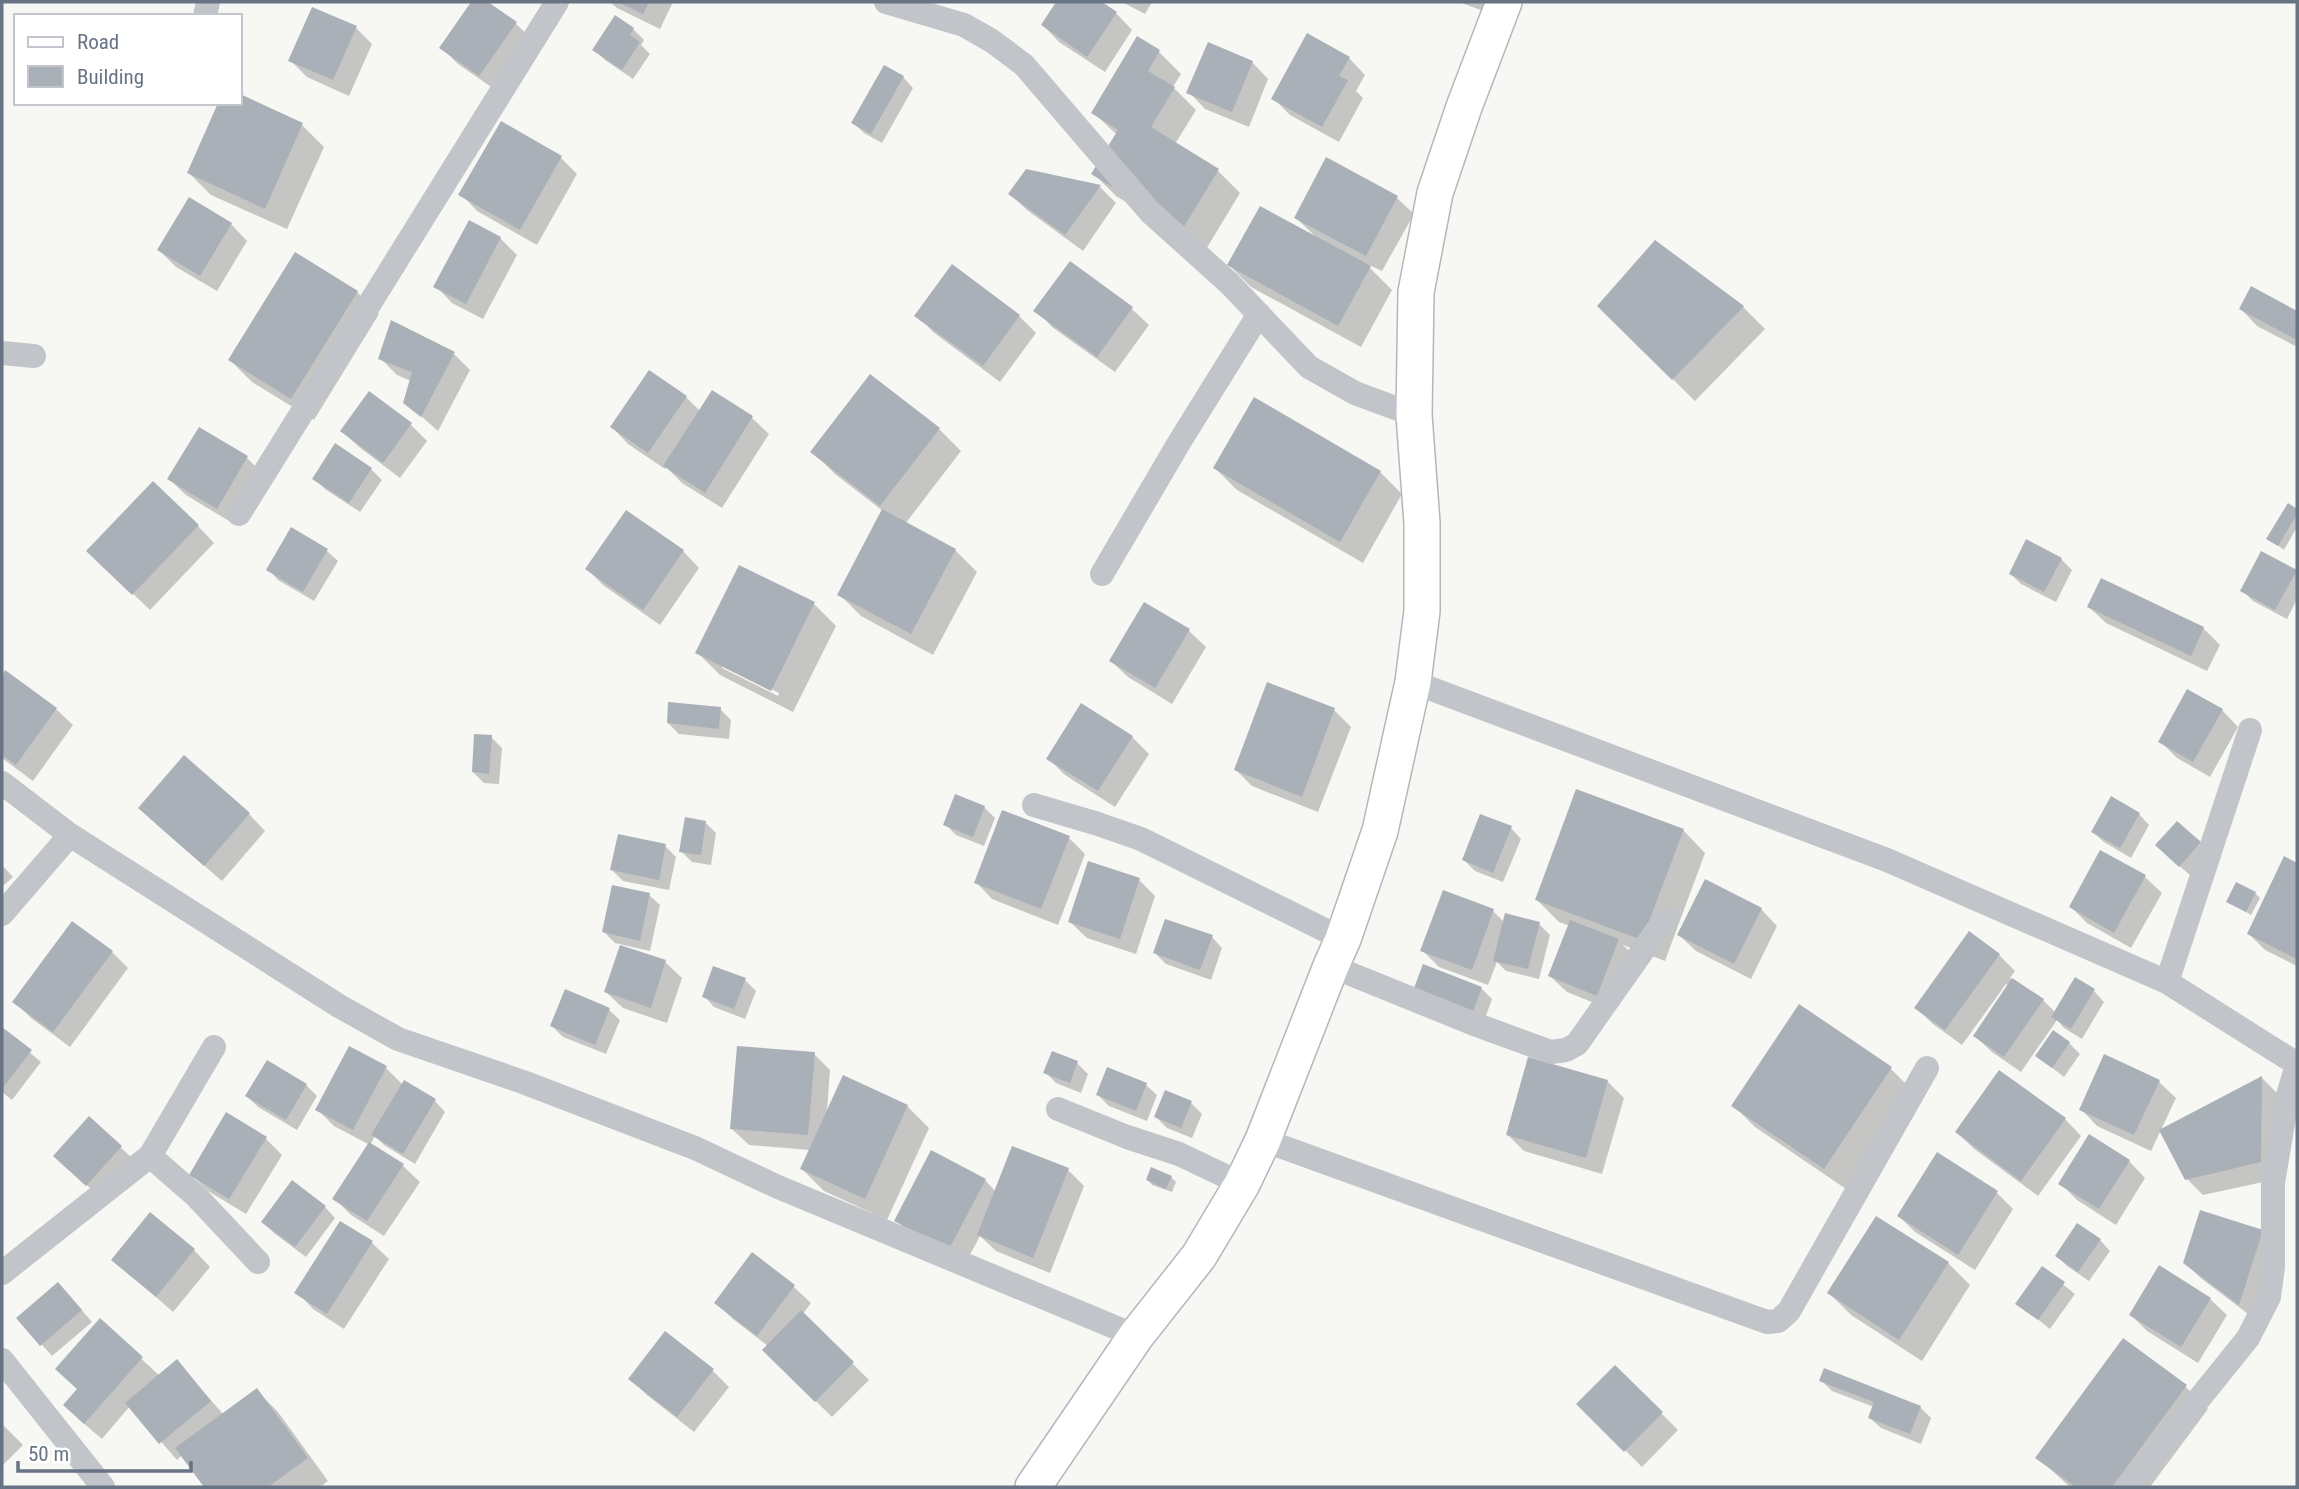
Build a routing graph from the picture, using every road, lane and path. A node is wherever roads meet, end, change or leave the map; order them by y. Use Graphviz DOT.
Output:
graph roads {
  1 [pos="556,2"];
  2 [pos="886,2"];
  3 [pos="1497,4"];
  4 [pos="1259,314"];
  5 [pos="2,353"];
  6 [pos="34,356"];
  7 [pos="1414,415"];
  8 [pos="239,514"];
  9 [pos="1102,573"];
  10 [pos="1413,682"];
  11 [pos="2250,730"];
  12 [pos="2,783"];
  13 [pos="1034,805"];
  14 [pos="71,835"];
  15 [pos="2,914"];
  16 [pos="1665,919"];
  17 [pos="1337,952"];
  18 [pos="2167,982"];
  19 [pos="214,1047"];
  20 [pos="2297,1064"];
  21 [pos="1927,1068"];
  22 [pos="1058,1109"];
  23 [pos="1263,1140"];
  24 [pos="150,1156"];
  25 [pos="1242,1184"];
  26 [pos="258,1262"];
  27 [pos="2,1273"];
  28 [pos="1136,1336"];
  29 [pos="2,1360"];
  30 [pos="103,1487"];
  31 [pos="1033,1487"];
  32 [pos="2128,1487"];
  1 -- 8 [label="street"];
  2 -- 4 [label="street"];
  3 -- 7 [label="street"];
  4 -- 7 [label="street"];
  4 -- 9 [label="street"];
  5 -- 6 [label="street"];
  7 -- 10 [label="street"];
  10 -- 17 [label="street"];
  10 -- 18 [label="street"];
  11 -- 18 [label="street"];
  12 -- 14 [label="street"];
  13 -- 17 [label="street"];
  14 -- 15 [label="street"];
  14 -- 28 [label="street"];
  16 -- 17 [label="street"];
  17 -- 23 [label="street"];
  18 -- 20 [label="street"];
  19 -- 24 [label="street"];
  20 -- 32 [label="street"];
  21 -- 23 [label="street"];
  22 -- 25 [label="street"];
  23 -- 25 [label="street"];
  24 -- 26 [label="street"];
  24 -- 27 [label="street"];
  25 -- 28 [label="street"];
  28 -- 31 [label="street"];
  29 -- 30 [label="street"];
}
